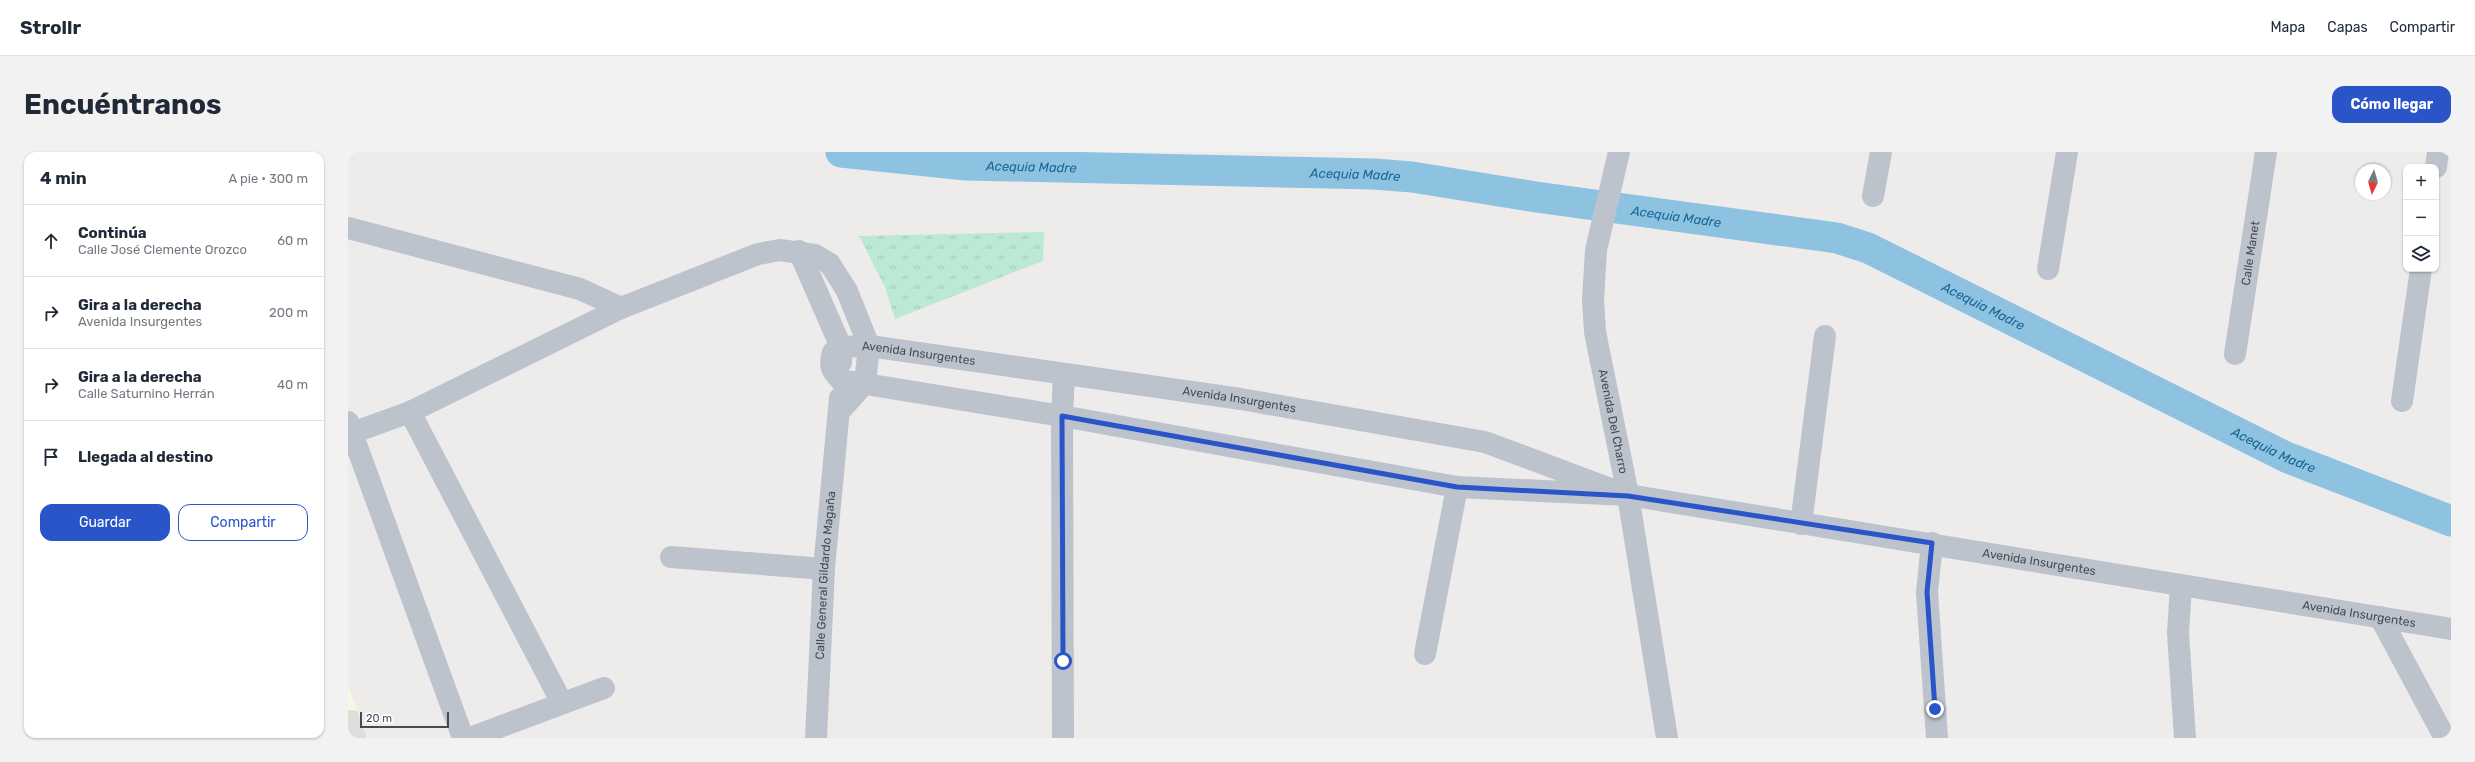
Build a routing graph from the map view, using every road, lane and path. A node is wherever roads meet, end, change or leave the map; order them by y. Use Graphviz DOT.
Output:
graph roads {
  1 [pos="1618,152"];
  2 [pos="1881,152"];
  3 [pos="2067,152"];
  4 [pos="2266,152"];
  5 [pos="2438,152"];
  6 [pos="2436,164"];
  7 [pos="1874,196"];
  8 [pos="348,228"];
  9 [pos="799,251"];
  10 [pos="2048,269"];
  11 [pos="2421,272"];
  12 [pos="621,308"];
  13 [pos="1825,336"];
  14 [pos="868,346"];
  15 [pos="841,347"];
  16 [pos="2235,354"];
  17 [pos="1064,374"];
  18 [pos="841,380"];
  19 [pos="865,383"];
  20 [pos="2402,401"];
  21 [pos="410,412"];
  22 [pos="839,412"];
  23 [pos="1062,416"];
  24 [pos="350,428"];
  25 [pos="1457,487"];
  26 [pos="1628,496"];
  27 [pos="1801,524"];
  28 [pos="1932,543"];
  29 [pos="671,557"];
  30 [pos="824,568"];
  31 [pos="2181,586"];
  32 [pos="2380,617"];
  33 [pos="2451,628"];
  34 [pos="1425,654"];
  35 [pos="604,688"];
  36 [pos="562,703"];
  37 [pos="463,738"];
  38 [pos="470,738"];
  39 [pos="816,738"];
  40 [pos="1063,738"];
  41 [pos="1667,738"];
  42 [pos="1937,738"];
  43 [pos="2185,738"];
  44 [pos="2445,738"];
  1 -- 26 [label="street, Avenida Del Charro"];
  2 -- 7 [label="street"];
  3 -- 10 [label="street"];
  4 -- 16 [label="street, Calle Manet"];
  5 -- 6 [label="street"];
  8 -- 12 [label="street"];
  9 -- 12 [label="street"];
  9 -- 14 [label="street"];
  9 -- 15 [label="street"];
  11 -- 20 [label="street"];
  12 -- 21 [label="street"];
  13 -- 27 [label="street"];
  14 -- 15 [label="street, Avenida Insurgentes"];
  14 -- 17 [label="street, Avenida Insurgentes"];
  14 -- 19 [label="street"];
  15 -- 18 [label="street, Calle General Gildardo Magaña"];
  17 -- 23 [label="street"];
  17 -- 26 [label="street, Avenida Insurgentes"];
  18 -- 19 [label="street, Avenida Insurgentes"];
  18 -- 22 [label="street, Calle General Gildardo Magaña"];
  19 -- 22 [label="street"];
  19 -- 23 [label="street, Avenida Insurgentes"];
  21 -- 24 [label="street"];
  21 -- 36 [label="street"];
  22 -- 30 [label="street, Calle General Gildardo Magaña"];
  23 -- 25 [label="street, Avenida Insurgentes"];
  23 -- 40 [label="street"];
  24 -- 37 [label="street"];
  25 -- 26 [label="street, Avenida Insurgentes"];
  25 -- 34 [label="street"];
  26 -- 27 [label="street, Avenida Insurgentes"];
  26 -- 41 [label="street, Avenida Del Charro"];
  27 -- 28 [label="street, Avenida Insurgentes"];
  28 -- 31 [label="street, Avenida Insurgentes"];
  28 -- 42 [label="street"];
  29 -- 30 [label="street"];
  30 -- 39 [label="street, Calle General Gildardo Magaña"];
  31 -- 32 [label="street, Avenida Insurgentes"];
  31 -- 43 [label="street"];
  32 -- 33 [label="street, Avenida Insurgentes"];
  32 -- 44 [label="street"];
  35 -- 36 [label="street"];
  36 -- 38 [label="street"];
}
